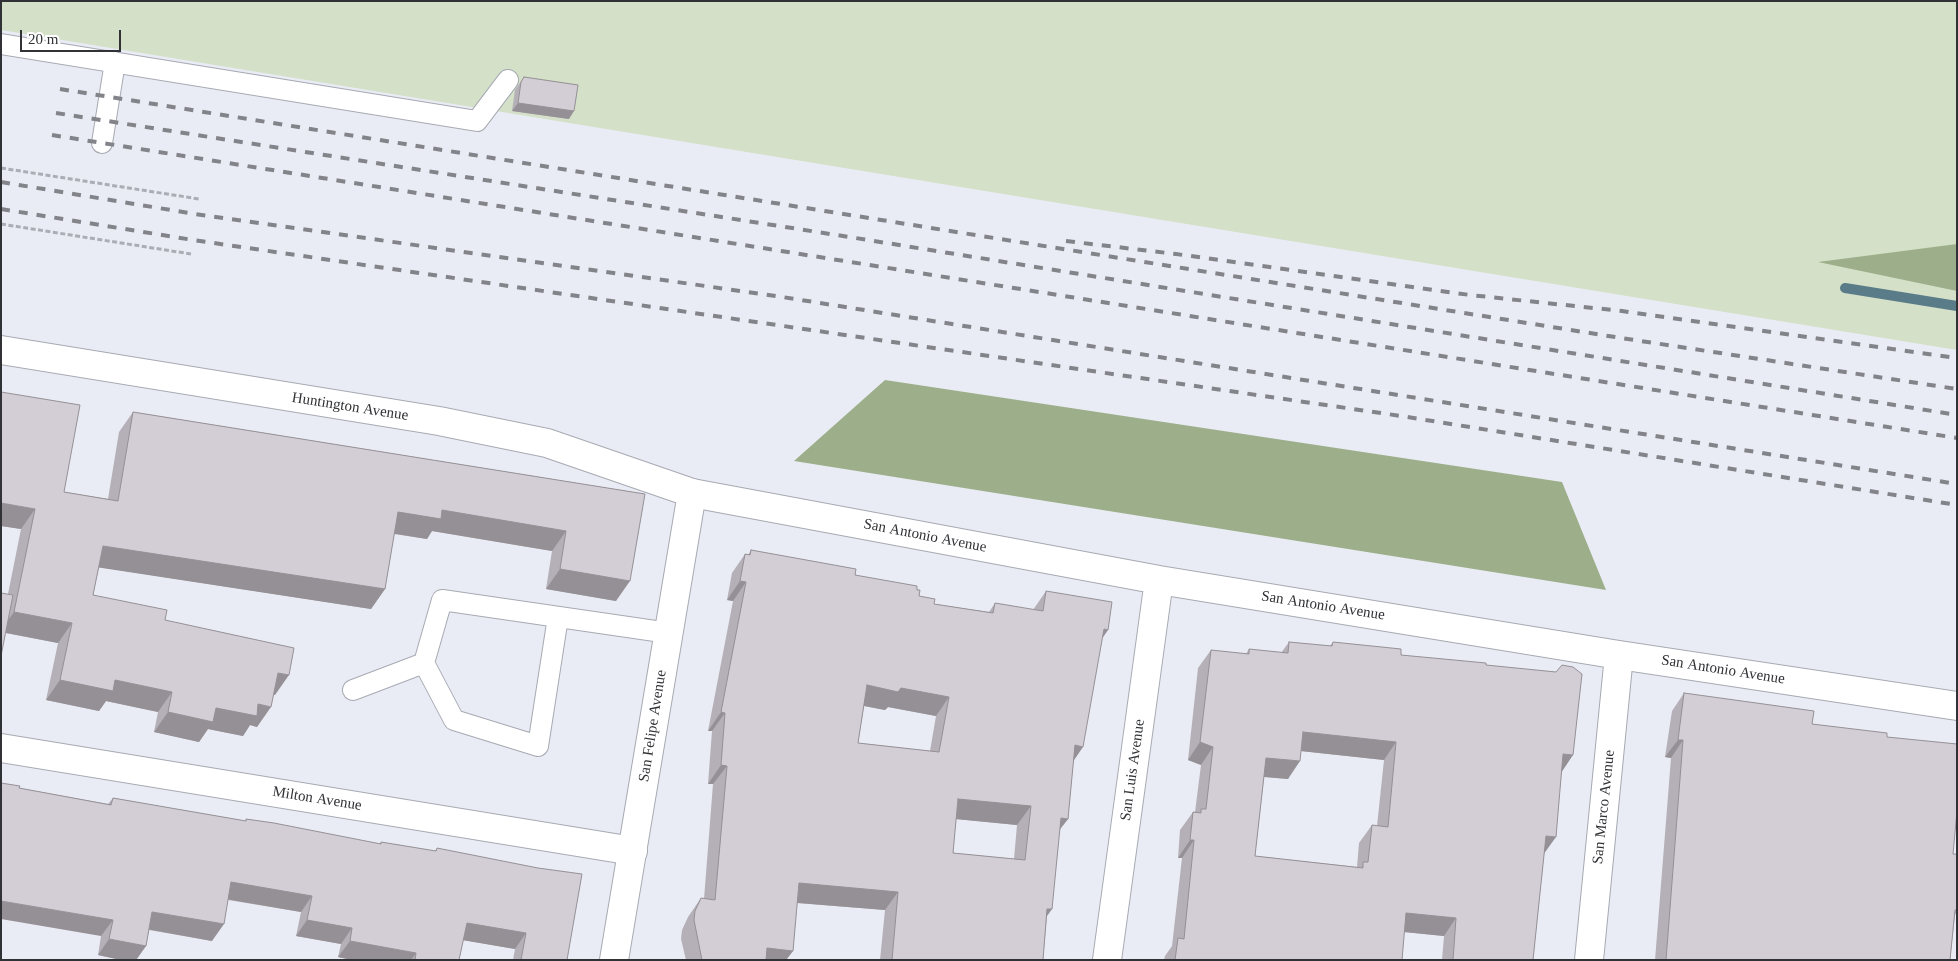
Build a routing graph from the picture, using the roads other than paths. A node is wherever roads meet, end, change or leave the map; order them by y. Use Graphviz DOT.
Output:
graph roads {
  1 [pos="1,44"];
  2 [pos="115,62"];
  3 [pos="508,80"];
  4 [pos="102,143"];
  5 [pos="1,350"];
  6 [pos="692,493"];
  7 [pos="1159,580"];
  8 [pos="558,617"];
  9 [pos="669,633"];
  10 [pos="1619,655"];
  11 [pos="424,663"];
  12 [pos="353,690"];
  13 [pos="1957,706"];
  14 [pos="1,748"];
  15 [pos="632,851"];
  16 [pos="614,960"];
  17 [pos="1107,960"];
  18 [pos="1589,960"];
  1 -- 2 [label="lane"];
  2 -- 3 [label="lane"];
  2 -- 4 [label="lane"];
  5 -- 6 [label="street, Huntington Avenue"];
  6 -- 7 [label="street, San Antonio Avenue"];
  6 -- 9 [label="street, San Felipe Avenue"];
  7 -- 10 [label="street, San Antonio Avenue"];
  7 -- 17 [label="street, San Luis Avenue"];
  8 -- 9 [label="lane"];
  8 -- 11 [label="lane"];
  8 -- 11 [label="lane"];
  9 -- 15 [label="street, San Felipe Avenue"];
  10 -- 13 [label="street, San Antonio Avenue"];
  10 -- 18 [label="street, San Marco Avenue"];
  11 -- 12 [label="lane"];
  14 -- 15 [label="street, Milton Avenue"];
  15 -- 16 [label="street, San Felipe Avenue"];
}
